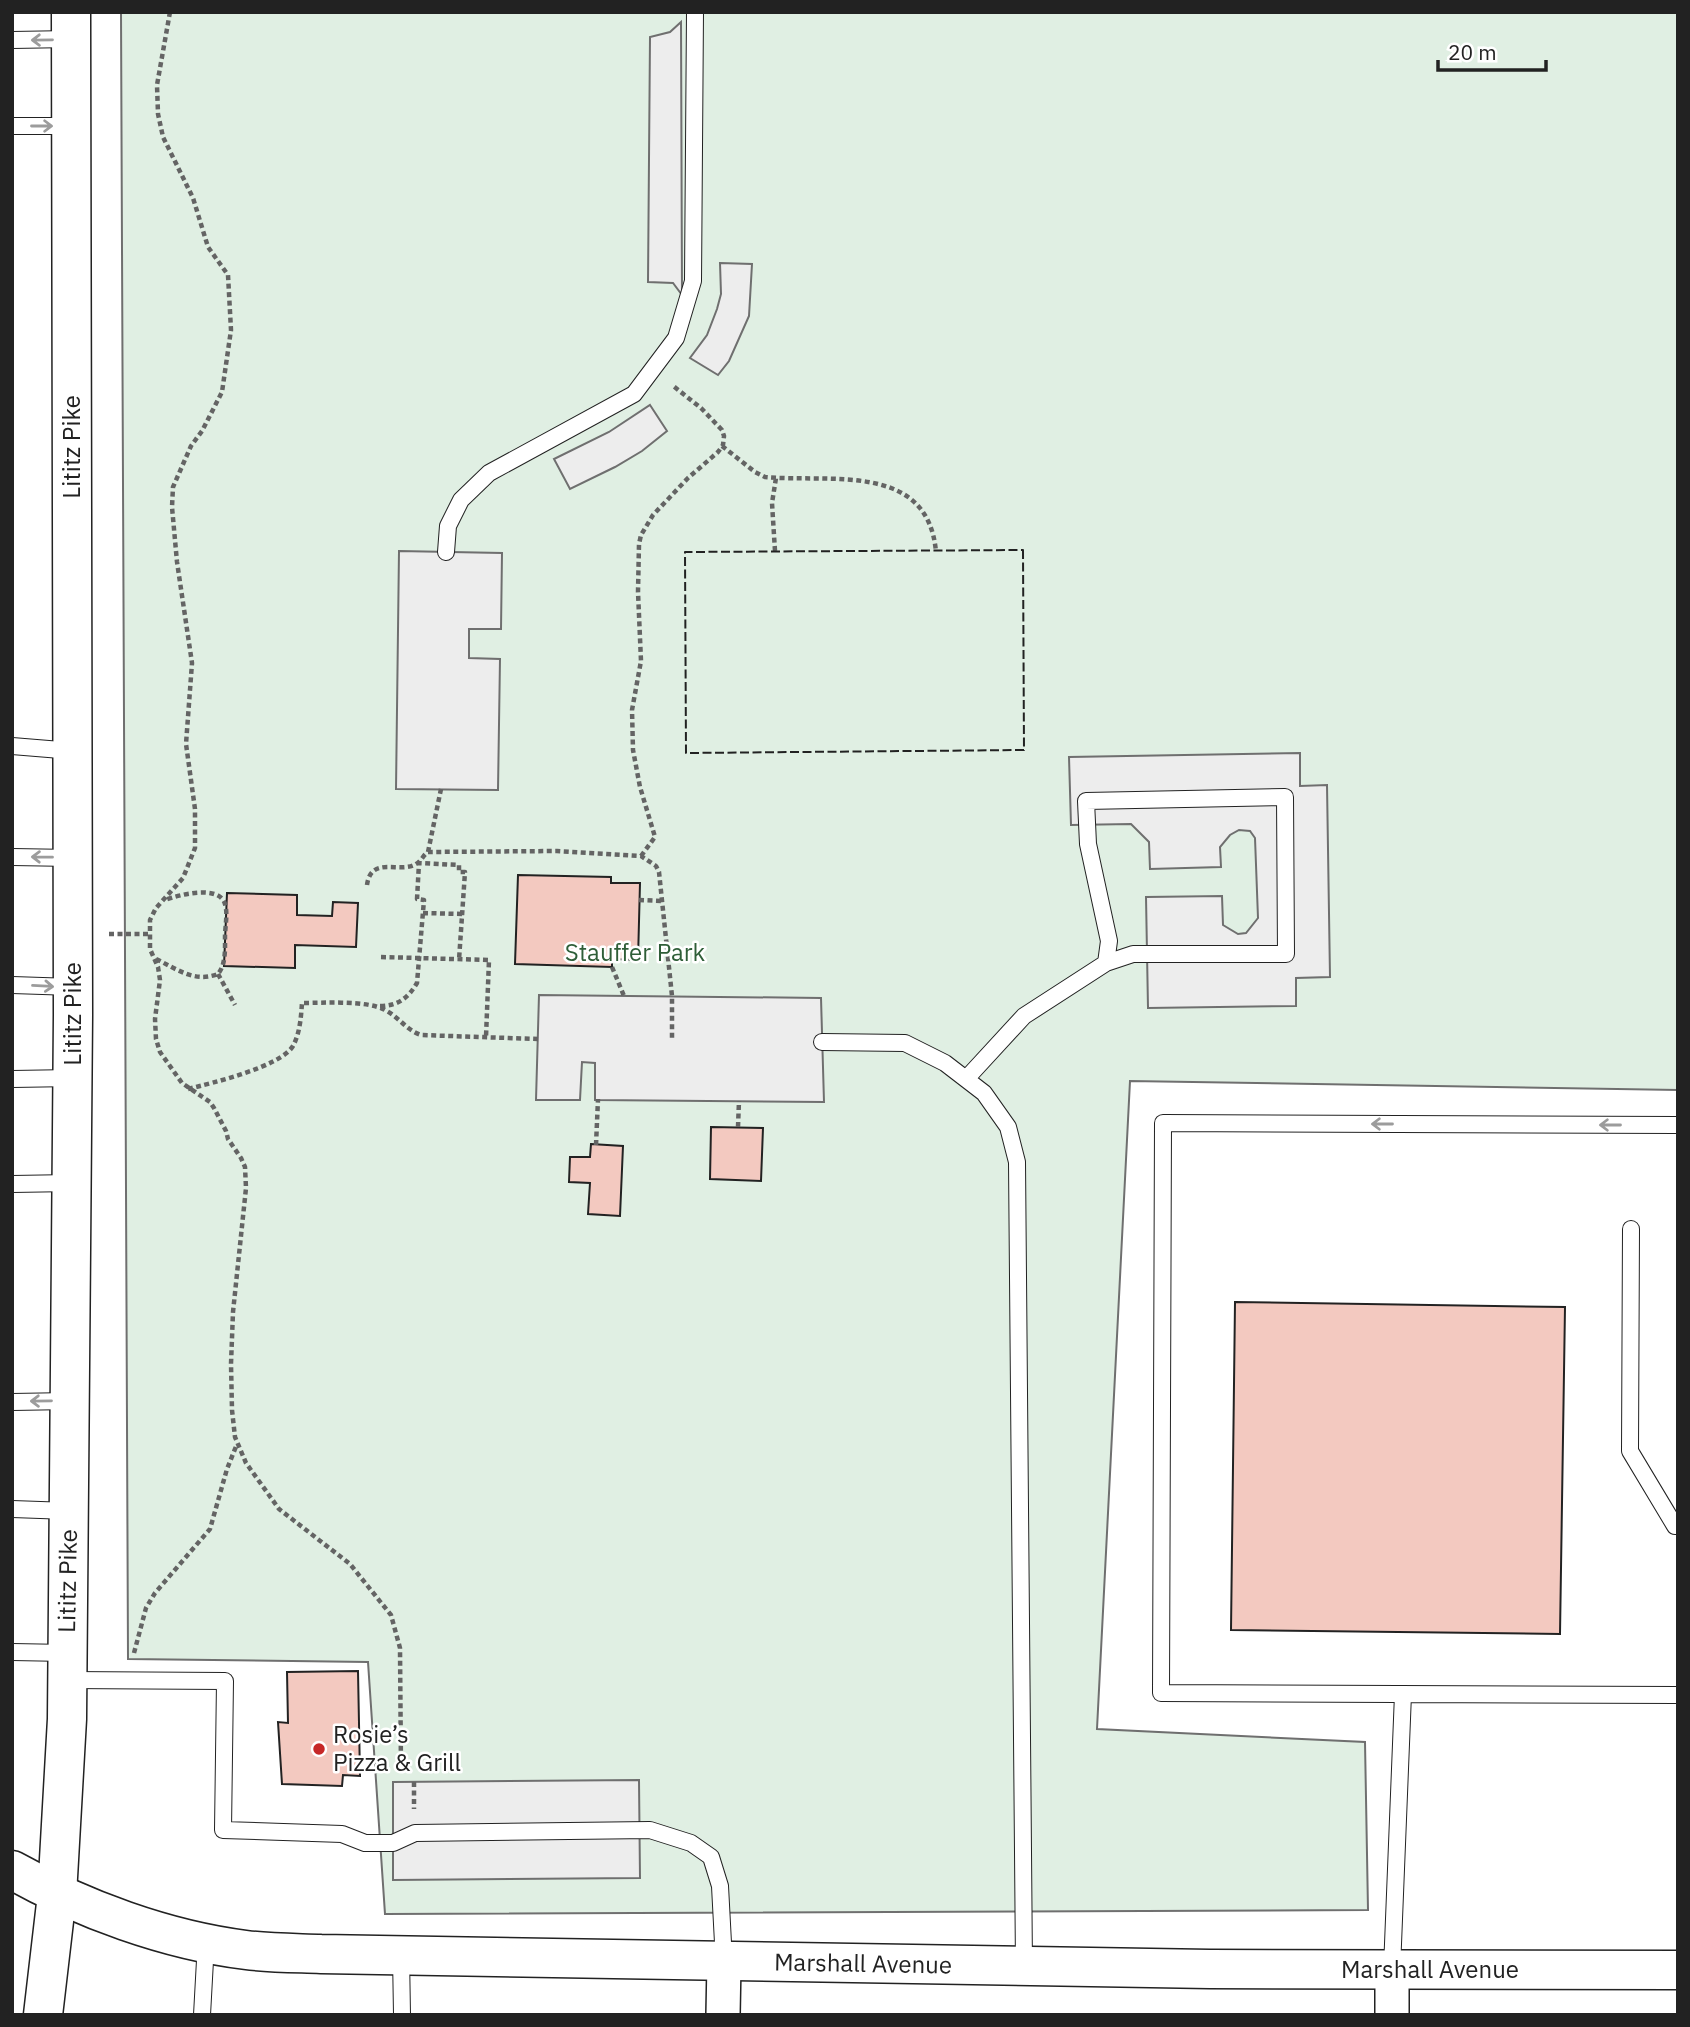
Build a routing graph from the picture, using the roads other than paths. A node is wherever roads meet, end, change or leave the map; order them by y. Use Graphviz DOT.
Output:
graph roads {
  1 [pos="695,12"];
  2 [pos="71,26"];
  3 [pos="12,40"];
  4 [pos="12,126"];
  5 [pos="71,126"];
  6 [pos="446,552"];
  7 [pos="12,746"];
  8 [pos="73,751"];
  9 [pos="12,857"];
  10 [pos="72,858"];
  11 [pos="1106,963"];
  12 [pos="12,985"];
  13 [pos="73,987"];
  14 [pos="822,1042"];
  15 [pos="73,1078"];
  16 [pos="12,1079"];
  17 [pos="966,1079"];
  18 [pos="1678,1125"];
  19 [pos="12,1184"];
  20 [pos="72,1184"];
  21 [pos="1631,1229"];
  22 [pos="70,1401"];
  23 [pos="12,1402"];
  24 [pos="12,1509"];
  25 [pos="69,1511"];
  26 [pos="1678,1526"];
  27 [pos="12,1652"];
  28 [pos="67,1667"];
  29 [pos="1403,1694"];
  30 [pos="1678,1696"];
  31 [pos="12,1870"];
  32 [pos="57,1895"];
  33 [pos="206,1942"];
  34 [pos="401,1955"];
  35 [pos="724,1962"];
  36 [pos="1024,1966"];
  37 [pos="1392,1969"];
  38 [pos="1678,1970"];
  39 [pos="43,2015"];
  40 [pos="202,2015"];
  41 [pos="402,2015"];
  42 [pos="723,2015"];
  43 [pos="1392,2015"];
  1 -- 6 [label="lane"];
  2 -- 3 [label="lane, one-way"];
  2 -- 5 [label="main road, Lititz Pike"];
  4 -- 5 [label="lane, one-way"];
  5 -- 8 [label="main road, Lititz Pike"];
  7 -- 8 [label="lane"];
  8 -- 10 [label="main road, Lititz Pike"];
  10 -- 9 [label="lane, one-way"];
  10 -- 13 [label="main road, Lititz Pike"];
  11 -- 11 [label="lane"];
  11 -- 17 [label="lane"];
  12 -- 13 [label="lane, one-way"];
  13 -- 15 [label="main road, Lititz Pike"];
  14 -- 17 [label="lane"];
  15 -- 16 [label="lane"];
  15 -- 20 [label="main road, Lititz Pike"];
  17 -- 36 [label="lane"];
  18 -- 29 [label="lane, one-way"];
  19 -- 20 [label="lane"];
  20 -- 22 [label="main road, Lititz Pike"];
  21 -- 26 [label="lane"];
  22 -- 23 [label="lane, one-way"];
  22 -- 25 [label="main road, Lititz Pike"];
  24 -- 25 [label="lane"];
  25 -- 28 [label="main road, Lititz Pike"];
  27 -- 28 [label="lane"];
  28 -- 32 [label="main road, Lititz Pike"];
  28 -- 35 [label="lane"];
  29 -- 30 [label="lane"];
  29 -- 37 [label="lane"];
  31 -- 32 [label="main road, Marshall Avenue"];
  32 -- 33 [label="main road, Marshall Avenue"];
  32 -- 39 [label="main road, Lititz Pike"];
  33 -- 34 [label="main road, Marshall Avenue"];
  33 -- 40 [label="lane"];
  34 -- 35 [label="main road, Marshall Avenue"];
  34 -- 41 [label="lane"];
  35 -- 36 [label="main road, Marshall Avenue"];
  35 -- 42 [label="street"];
  36 -- 37 [label="main road, Marshall Avenue"];
  37 -- 38 [label="main road, Marshall Avenue"];
  37 -- 43 [label="street"];
}
